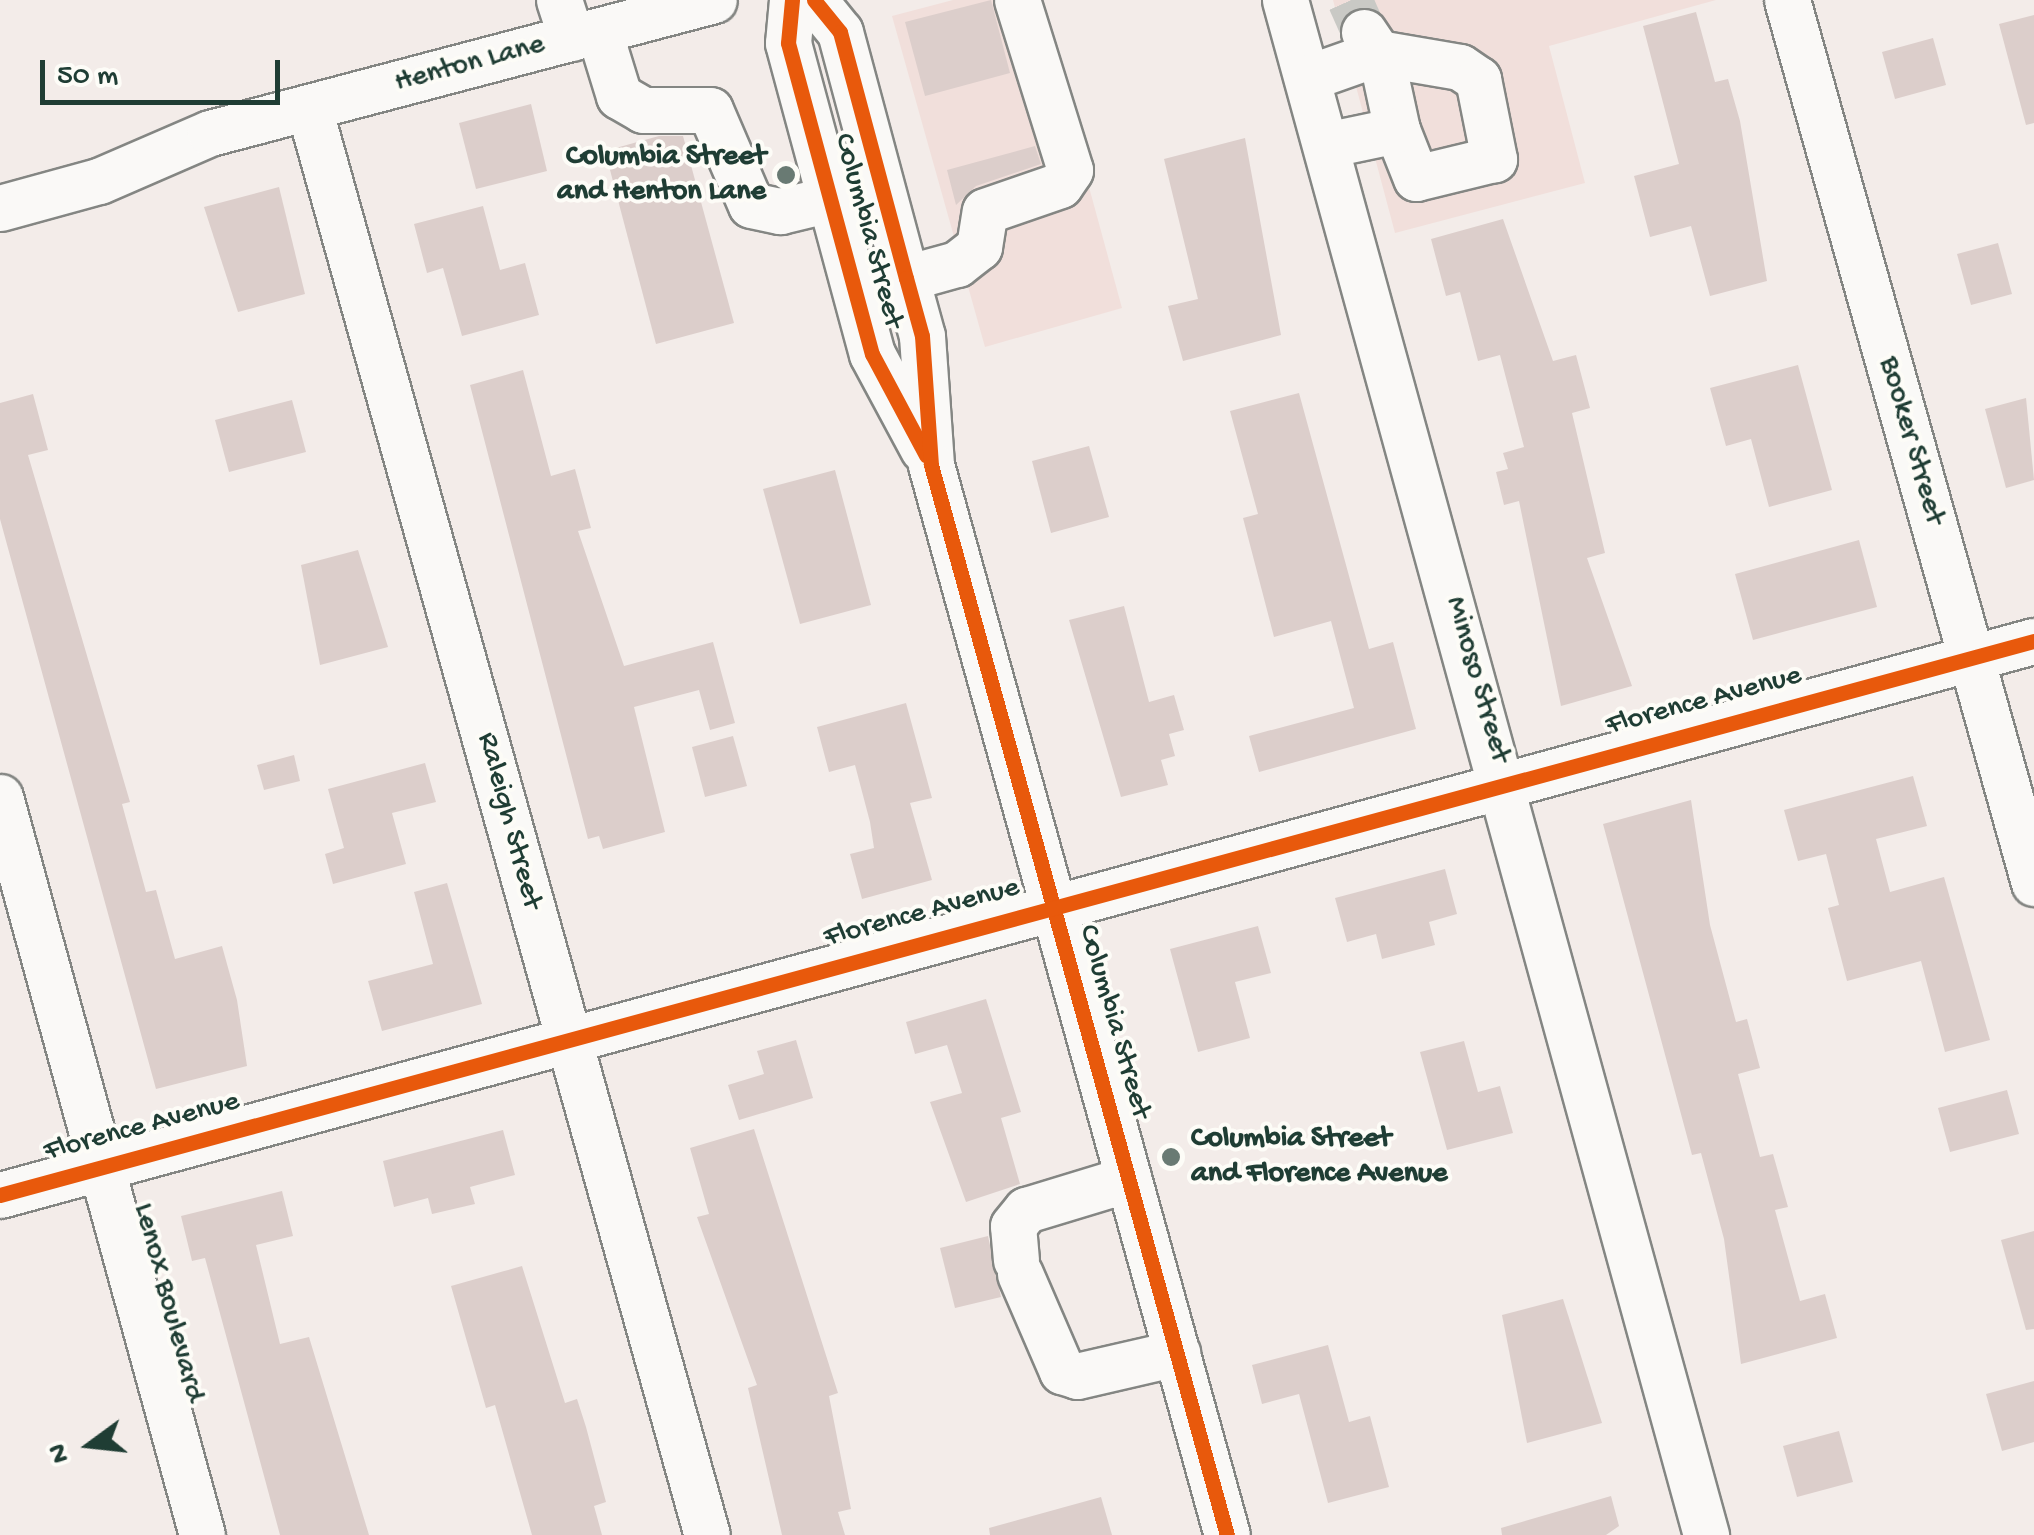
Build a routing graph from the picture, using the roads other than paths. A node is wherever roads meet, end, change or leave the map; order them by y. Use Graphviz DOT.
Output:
graph roads {
  1 [pos="714,0"];
  2 [pos="792,0"];
  3 [pos="814,0"];
  4 [pos="1017,0"];
  5 [pos="1285,0"];
  6 [pos="1787,0"];
  7 [pos="670,6"];
  8 [pos="576,23"];
  9 [pos="1371,43"];
  10 [pos="1308,78"];
  11 [pos="310,108"];
  12 [pos="1397,130"];
  13 [pos="1326,145"];
  14 [pos="830,199"];
  15 [pos="0,208"];
  16 [pos="906,278"];
  17 [pos="931,465"];
  18 [pos="2034,640"];
  19 [pos="1970,657"];
  20 [pos="1506,786"];
  21 [pos="0,797"];
  22 [pos="2034,882"];
  23 [pos="12,889"];
  24 [pos="1053,906"];
  25 [pos="568,1039"];
  26 [pos="101,1168"];
  27 [pos="1128,1179"];
  28 [pos="0,1195"];
  29 [pos="1177,1353"];
  30 [pos="202,1535"];
  31 [pos="707,1535"];
  32 [pos="1227,1535"];
  33 [pos="1706,1535"];
  1 -- 7 [label="street, Henton Lane"];
  2 -- 14 [label="street, Columbia Street"];
  3 -- 16 [label="street, Columbia Street"];
  4 -- 16 [label="street"];
  5 -- 10 [label="street, Minoso Street"];
  6 -- 19 [label="street, Booker Street"];
  7 -- 8 [label="street, Henton Lane"];
  8 -- 11 [label="street, Henton Lane"];
  8 -- 14 [label="street"];
  9 -- 10 [label="street"];
  9 -- 12 [label="street"];
  9 -- 12 [label="street"];
  10 -- 13 [label="street, Minoso Street"];
  11 -- 15 [label="street, Henton Lane"];
  11 -- 25 [label="street, Raleigh Street"];
  12 -- 13 [label="street"];
  13 -- 20 [label="street, Minoso Street"];
  14 -- 17 [label="street, Columbia Street"];
  16 -- 17 [label="street, Columbia Street"];
  17 -- 24 [label="street, Columbia Street"];
  18 -- 19 [label="street, Florence Avenue"];
  19 -- 20 [label="street, Florence Avenue"];
  19 -- 22 [label="street, Booker Street"];
  20 -- 24 [label="street, Florence Avenue"];
  20 -- 33 [label="street, Minoso Street"];
  21 -- 23 [label="street, Lenox Boulevard"];
  23 -- 26 [label="street, Lenox Boulevard"];
  24 -- 25 [label="street, Florence Avenue"];
  24 -- 27 [label="street, Columbia Street"];
  25 -- 26 [label="street, Florence Avenue"];
  25 -- 31 [label="street, Raleigh Street"];
  26 -- 28 [label="street, Florence Avenue"];
  26 -- 30 [label="street, Lenox Boulevard"];
  27 -- 29 [label="street, Columbia Street"];
  27 -- 29 [label="street"];
  29 -- 32 [label="street, Columbia Street"];
}
